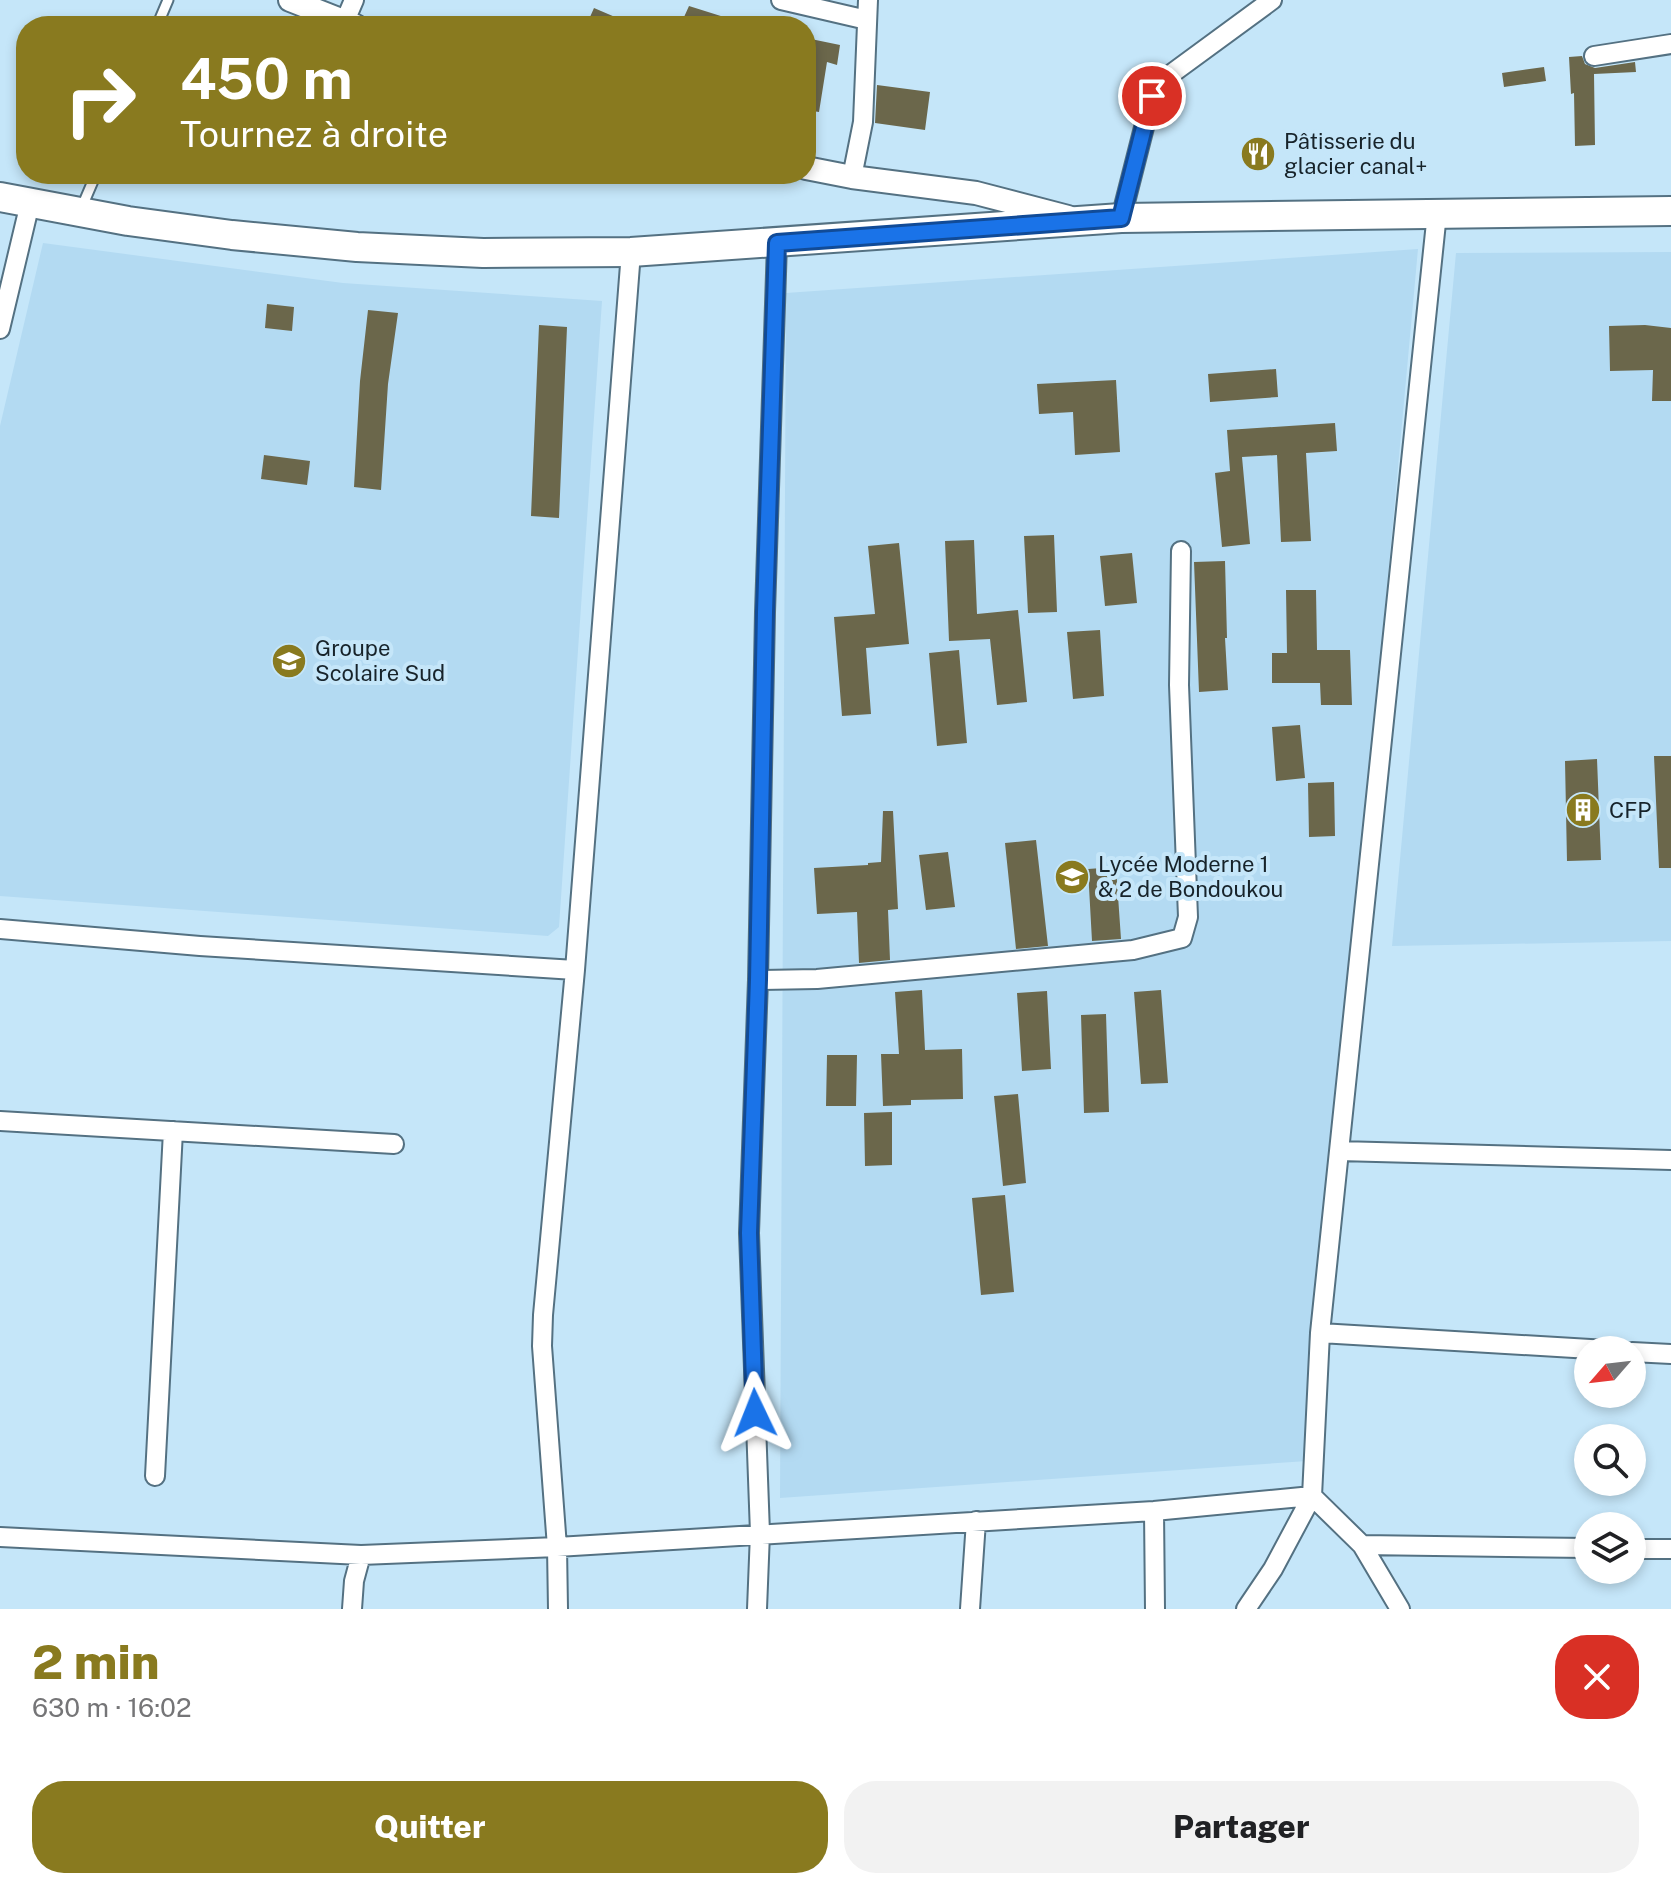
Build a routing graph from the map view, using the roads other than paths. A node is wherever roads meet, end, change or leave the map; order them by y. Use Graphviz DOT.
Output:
graph roads {
  1 [pos="290,0"];
  2 [pos="781,0"];
  3 [pos="868,0"];
  4 [pos="1272,0"];
  5 [pos="330,16"];
  6 [pos="867,20"];
  7 [pos="1671,44"];
  8 [pos="1594,56"];
  9 [pos="816,170"];
  10 [pos="852,177"];
  11 [pos="92,184"];
  12 [pos="0,197"];
  13 [pos="30,203"];
  14 [pos="1671,211"];
  15 [pos="79,212"];
  16 [pos="1437,213"];
  17 [pos="1121,218"];
  18 [pos="1082,221"];
  19 [pos="777,243"];
  20 [pos="631,252"];
  21 [pos="0,329"];
  22 [pos="1181,551"];
  23 [pos="0,929"];
  24 [pos="575,970"];
  25 [pos="758,980"];
  26 [pos="0,1121"];
  27 [pos="173,1131"];
  28 [pos="394,1144"];
  29 [pos="1339,1151"];
  30 [pos="1671,1160"];
  31 [pos="1320,1333"];
  32 [pos="1574,1348"];
  33 [pos="1646,1353"];
  34 [pos="1671,1354"];
  35 [pos="155,1476"];
  36 [pos="1312,1496"];
  37 [pos="1154,1511"];
  38 [pos="976,1521"];
  39 [pos="760,1533"];
  40 [pos="0,1537"];
  41 [pos="1362,1545"];
  42 [pos="557,1547"];
  43 [pos="1574,1548"];
  44 [pos="1646,1549"];
  45 [pos="1671,1549"];
  46 [pos="361,1555"];
  47 [pos="352,1609"];
  48 [pos="558,1609"];
  49 [pos="757,1609"];
  50 [pos="970,1609"];
  51 [pos="1155,1609"];
  52 [pos="1246,1609"];
  53 [pos="1400,1609"];
  1 -- 5 [label="street"];
  2 -- 6 [label="street"];
  3 -- 6 [label="street"];
  4 -- 17 [label="street"];
  6 -- 10 [label="street"];
  7 -- 8 [label="street"];
  9 -- 10 [label="street"];
  10 -- 18 [label="street"];
  11 -- 15 [label="lane"];
  12 -- 13 [label="main road"];
  13 -- 15 [label="main road"];
  13 -- 21 [label="street"];
  14 -- 16 [label="main road"];
  15 -- 20 [label="main road"];
  16 -- 17 [label="main road"];
  16 -- 29 [label="street"];
  17 -- 18 [label="main road"];
  18 -- 19 [label="main road"];
  19 -- 20 [label="main road"];
  19 -- 25 [label="street"];
  20 -- 24 [label="street"];
  22 -- 25 [label="street"];
  23 -- 24 [label="street"];
  24 -- 42 [label="street"];
  25 -- 39 [label="street"];
  26 -- 27 [label="street"];
  27 -- 28 [label="street"];
  27 -- 35 [label="street"];
  29 -- 30 [label="street"];
  29 -- 31 [label="street"];
  31 -- 32 [label="street"];
  31 -- 36 [label="street"];
  33 -- 34 [label="street"];
  36 -- 37 [label="street"];
  36 -- 41 [label="street"];
  36 -- 52 [label="street"];
  37 -- 38 [label="street"];
  37 -- 51 [label="street"];
  38 -- 39 [label="street"];
  38 -- 50 [label="street"];
  39 -- 42 [label="street"];
  39 -- 49 [label="street"];
  40 -- 46 [label="street"];
  41 -- 43 [label="street"];
  41 -- 53 [label="street"];
  42 -- 46 [label="street"];
  42 -- 48 [label="street"];
  44 -- 45 [label="street"];
  46 -- 47 [label="street"];
}
